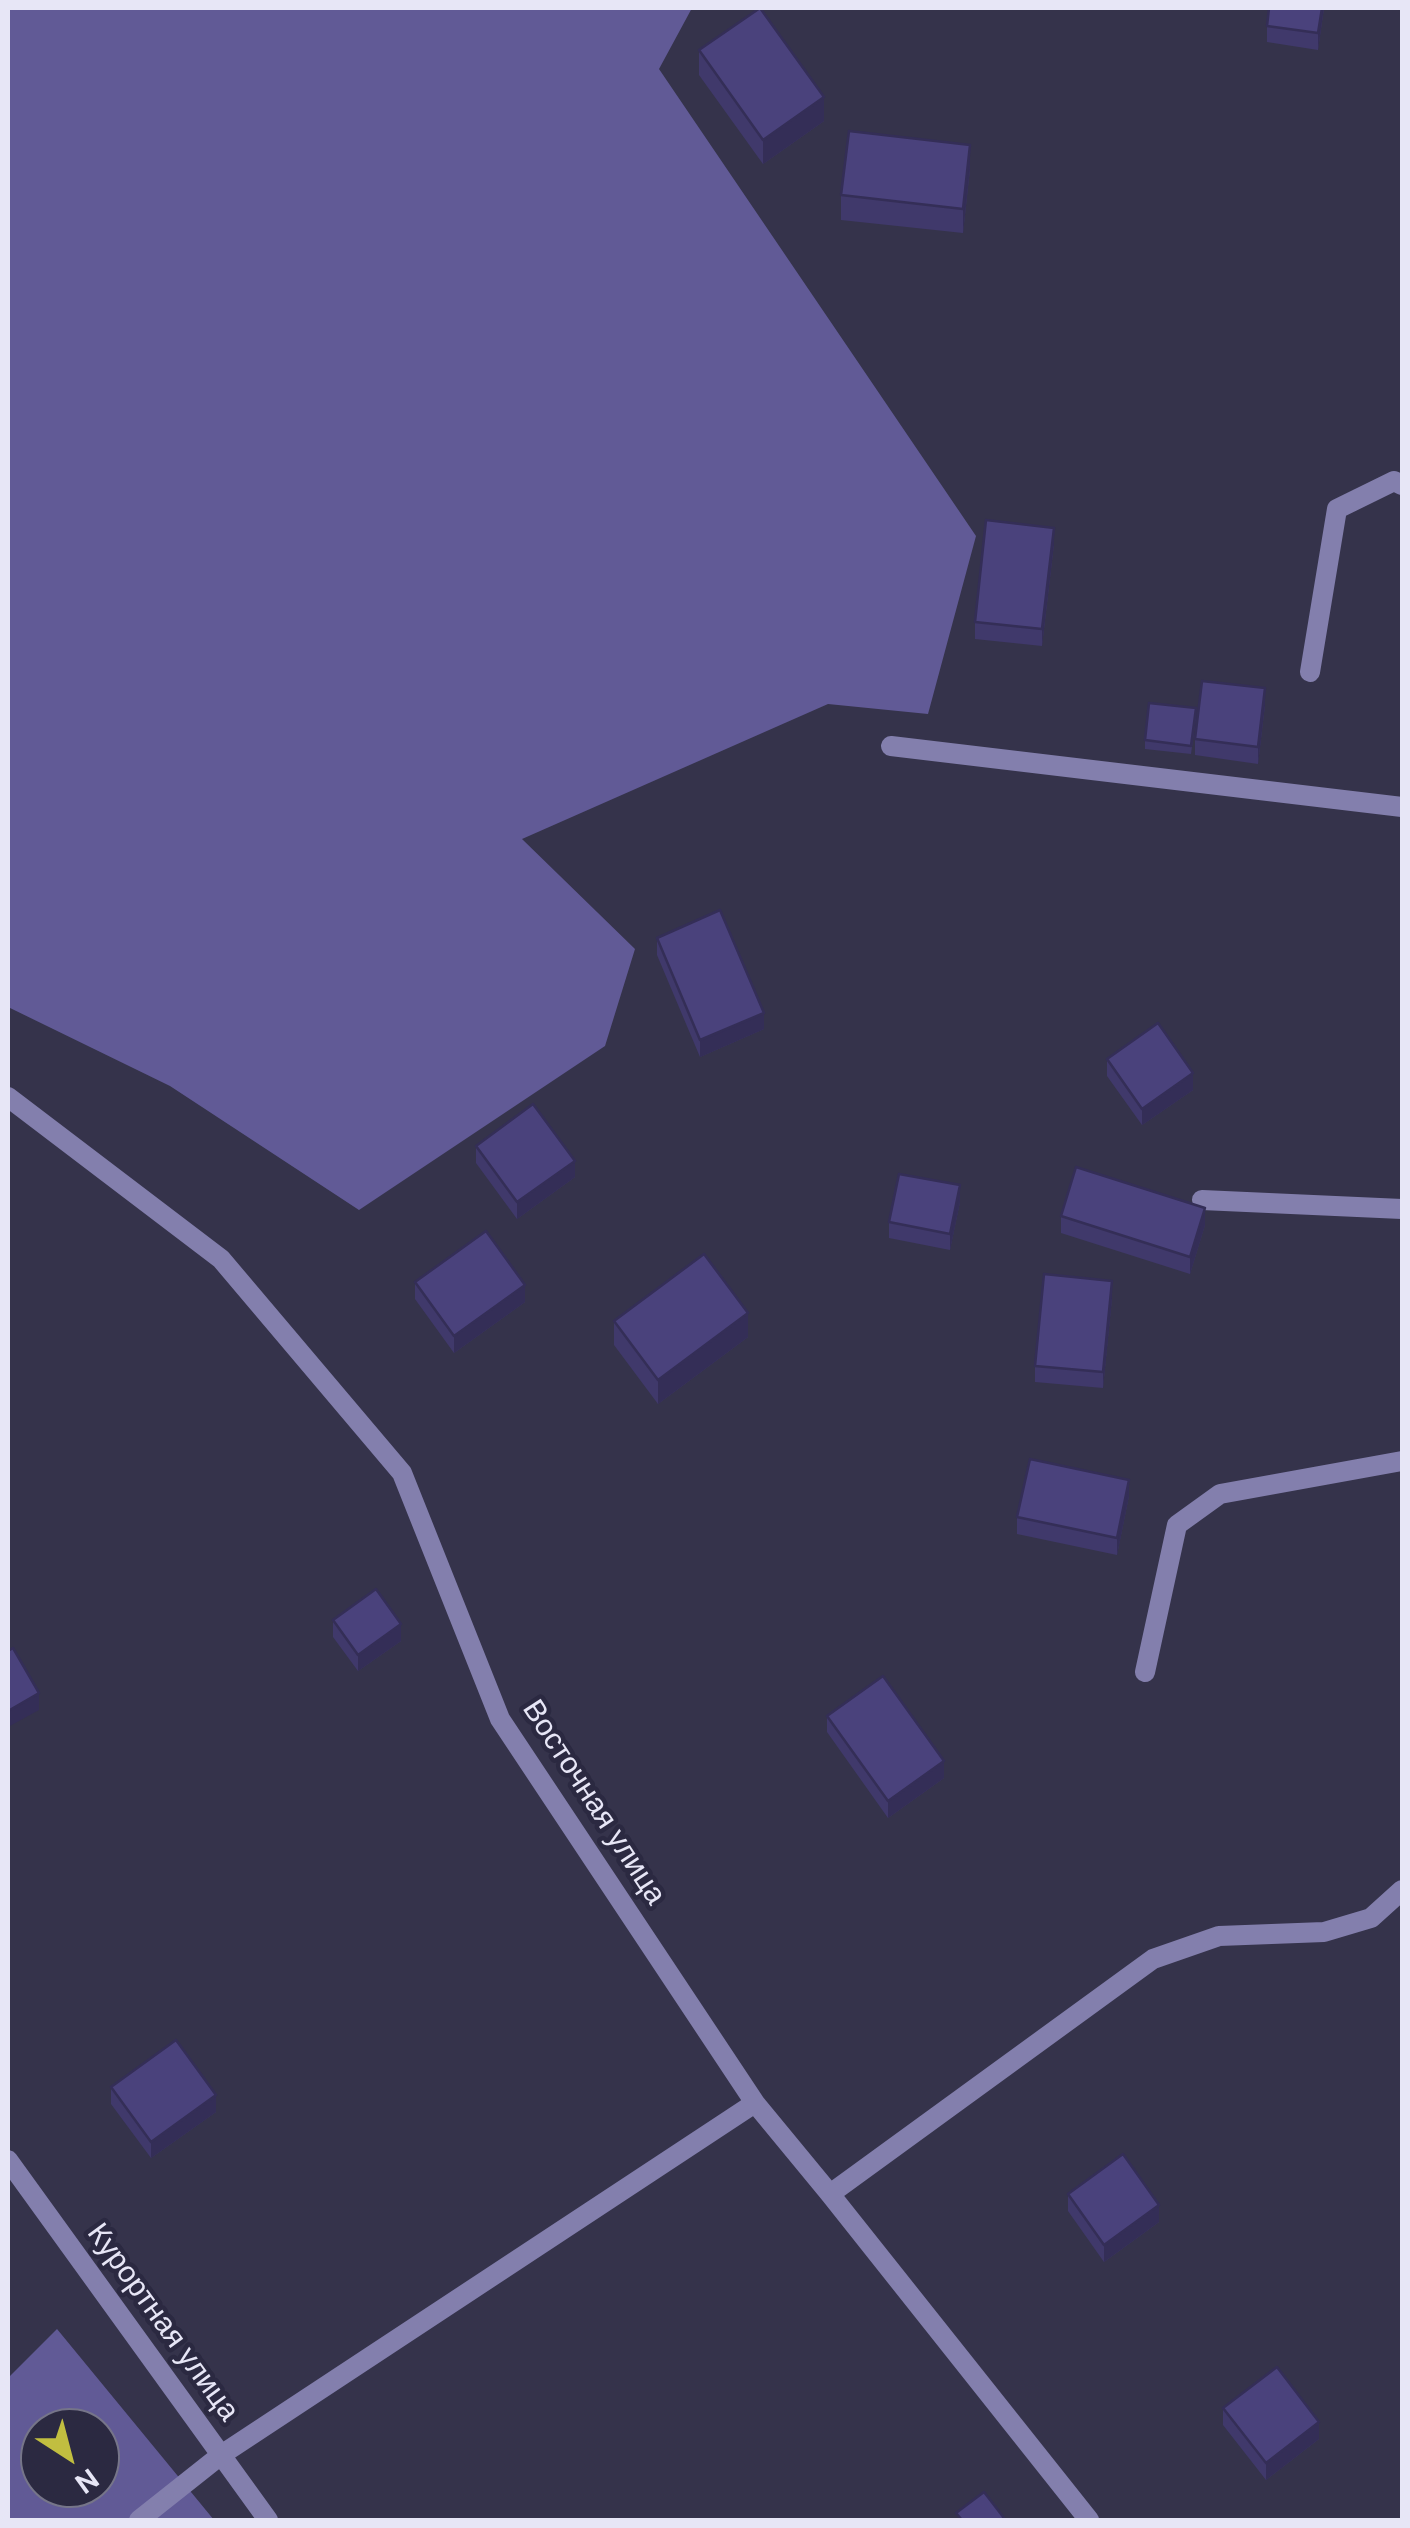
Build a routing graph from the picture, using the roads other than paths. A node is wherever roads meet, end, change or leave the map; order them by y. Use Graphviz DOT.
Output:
graph roads {
  1 [pos="1402,485"];
  2 [pos="1310,672"];
  3 [pos="891,746"];
  4 [pos="1402,807"];
  5 [pos="8,1097"];
  6 [pos="1202,1200"];
  7 [pos="1402,1209"];
  8 [pos="1402,1461"];
  9 [pos="1146,1672"];
  10 [pos="1402,1890"];
  11 [pos="755,2104"];
  12 [pos="8,2160"];
  13 [pos="830,2194"];
  14 [pos="221,2455"];
  15 [pos="139,2520"];
  16 [pos="268,2520"];
  17 [pos="1089,2520"];
  1 -- 2 [label="street"];
  3 -- 4 [label="street"];
  5 -- 11 [label="street, Восточная улица"];
  6 -- 7 [label="street"];
  8 -- 9 [label="street"];
  10 -- 13 [label="street"];
  11 -- 13 [label="street, Восточная улица"];
  11 -- 14 [label="street"];
  12 -- 14 [label="street, Курортная улица"];
  13 -- 17 [label="street, Восточная улица"];
  14 -- 15 [label="street"];
  14 -- 16 [label="street, Курортная улица"];
}
